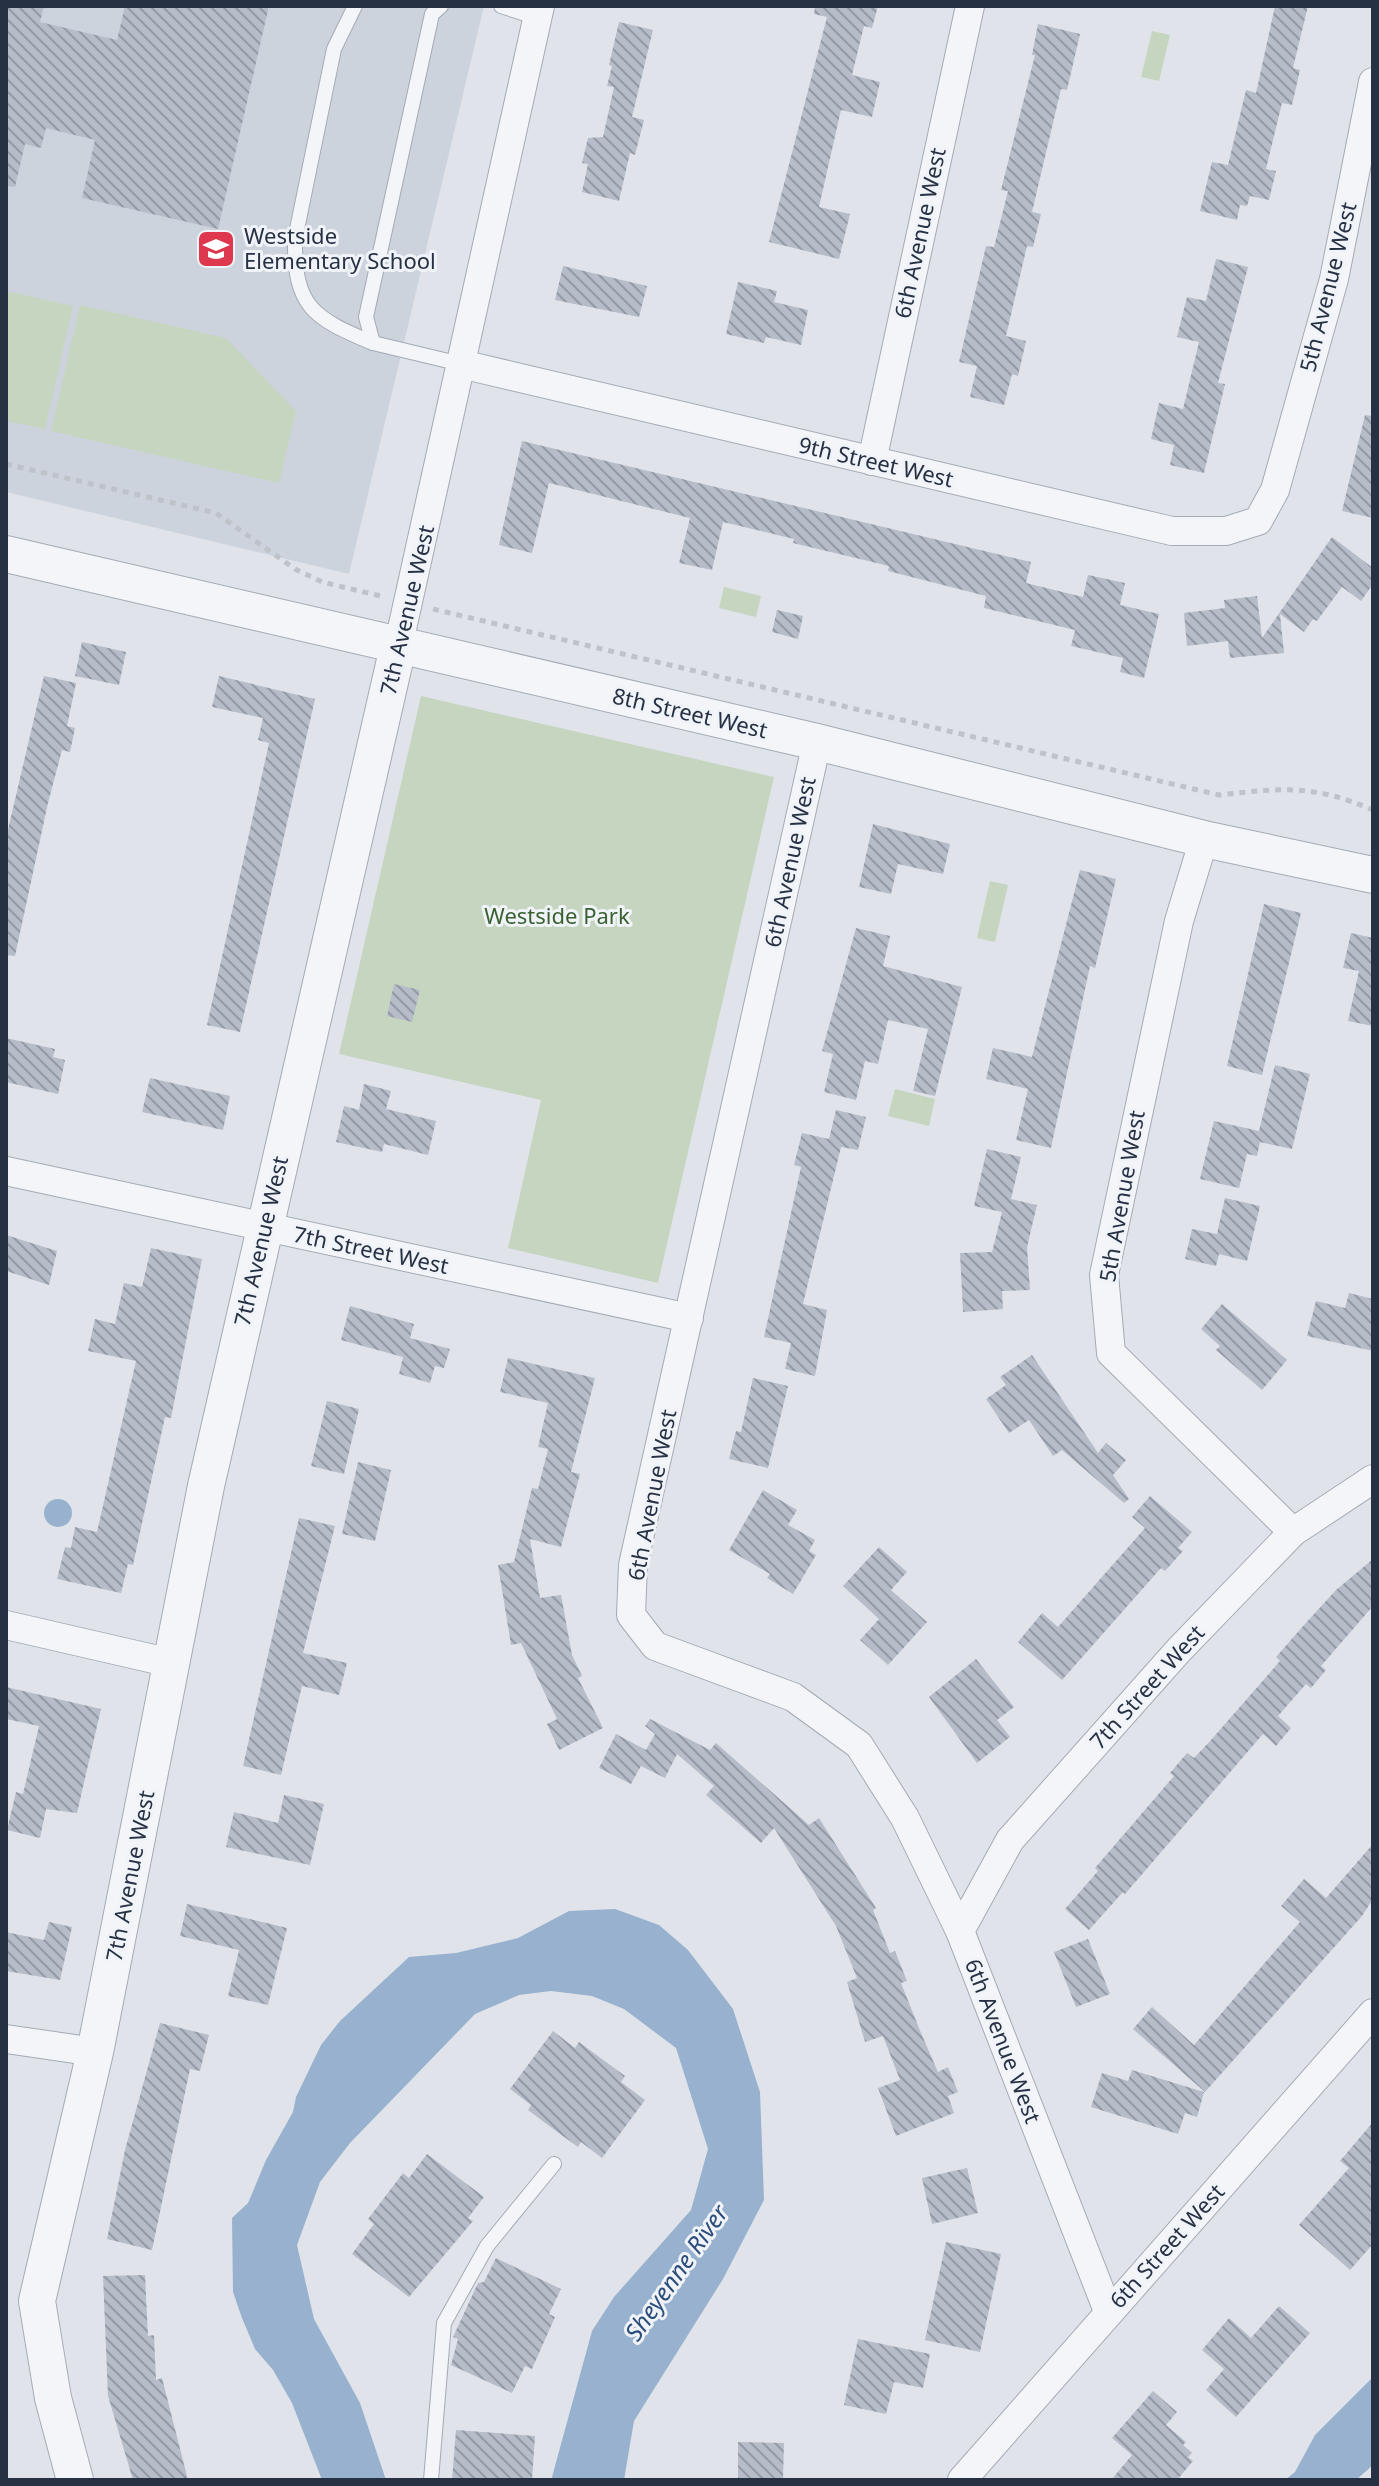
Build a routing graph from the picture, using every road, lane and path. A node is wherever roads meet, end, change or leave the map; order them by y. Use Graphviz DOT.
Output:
graph roads {
  1 [pos="355,6"];
  2 [pos="441,6"];
  3 [pos="501,6"];
  4 [pos="970,6"];
  5 [pos="539,12"];
  6 [pos="1373,82"];
  7 [pos="373,343"];
  8 [pos="461,364"];
  9 [pos="872,461"];
  10 [pos="6,464"];
  11 [pos="1275,490"];
  12 [pos="6,554"];
  13 [pos="408,602"];
  14 [pos="398,647"];
  15 [pos="817,742"];
  16 [pos="1373,810"];
  17 [pos="1204,839"];
  18 [pos="1373,875"];
  19 [pos="6,1171"];
  20 [pos="264,1227"];
  21 [pos="689,1318"];
  22 [pos="1373,1479"];
  23 [pos="1293,1532"];
  24 [pos="6,1625"];
  25 [pos="171,1663"];
  26 [pos="960,1931"];
  27 [pos="1373,2013"];
  28 [pos="6,2039"];
  29 [pos="95,2052"];
  30 [pos="554,2164"];
  31 [pos="1108,2311"];
  32 [pos="75,2480"];
  33 [pos="431,2480"];
  34 [pos="962,2480"];
  1 -- 7 [label="lane"];
  2 -- 7 [label="lane"];
  3 -- 5 [label="lane"];
  4 -- 9 [label="street, 6th Avenue West"];
  5 -- 8 [label="street, 7th Avenue West"];
  6 -- 11 [label="street, 5th Avenue West"];
  7 -- 8 [label="lane"];
  8 -- 9 [label="street, 9th Street West"];
  8 -- 13 [label="street, 7th Avenue West"];
  9 -- 11 [label="street, 9th Street West"];
  10 -- 13 [label="path"];
  12 -- 14 [label="street, 8th Street West"];
  13 -- 14 [label="street, 7th Avenue West"];
  13 -- 16 [label="path"];
  14 -- 15 [label="street, 8th Street West"];
  14 -- 20 [label="street, 7th Avenue West"];
  15 -- 17 [label="street, 8th Street West"];
  15 -- 21 [label="street, 6th Avenue West"];
  17 -- 18 [label="street, 8th Street West"];
  17 -- 23 [label="street, 5th Avenue West"];
  19 -- 20 [label="street, 7th Street West"];
  20 -- 21 [label="street, 7th Street West"];
  20 -- 25 [label="street, 7th Avenue West"];
  21 -- 26 [label="street, 6th Avenue West"];
  22 -- 23 [label="street, 7th Street West"];
  23 -- 26 [label="street, 7th Street West"];
  24 -- 25 [label="street"];
  25 -- 29 [label="street, 7th Avenue West"];
  26 -- 31 [label="street, 6th Avenue West"];
  27 -- 31 [label="street, 6th Street West"];
  28 -- 29 [label="street"];
  29 -- 32 [label="street, 7th Avenue West"];
  30 -- 33 [label="lane"];
  31 -- 34 [label="street, 6th Street West"];
}
